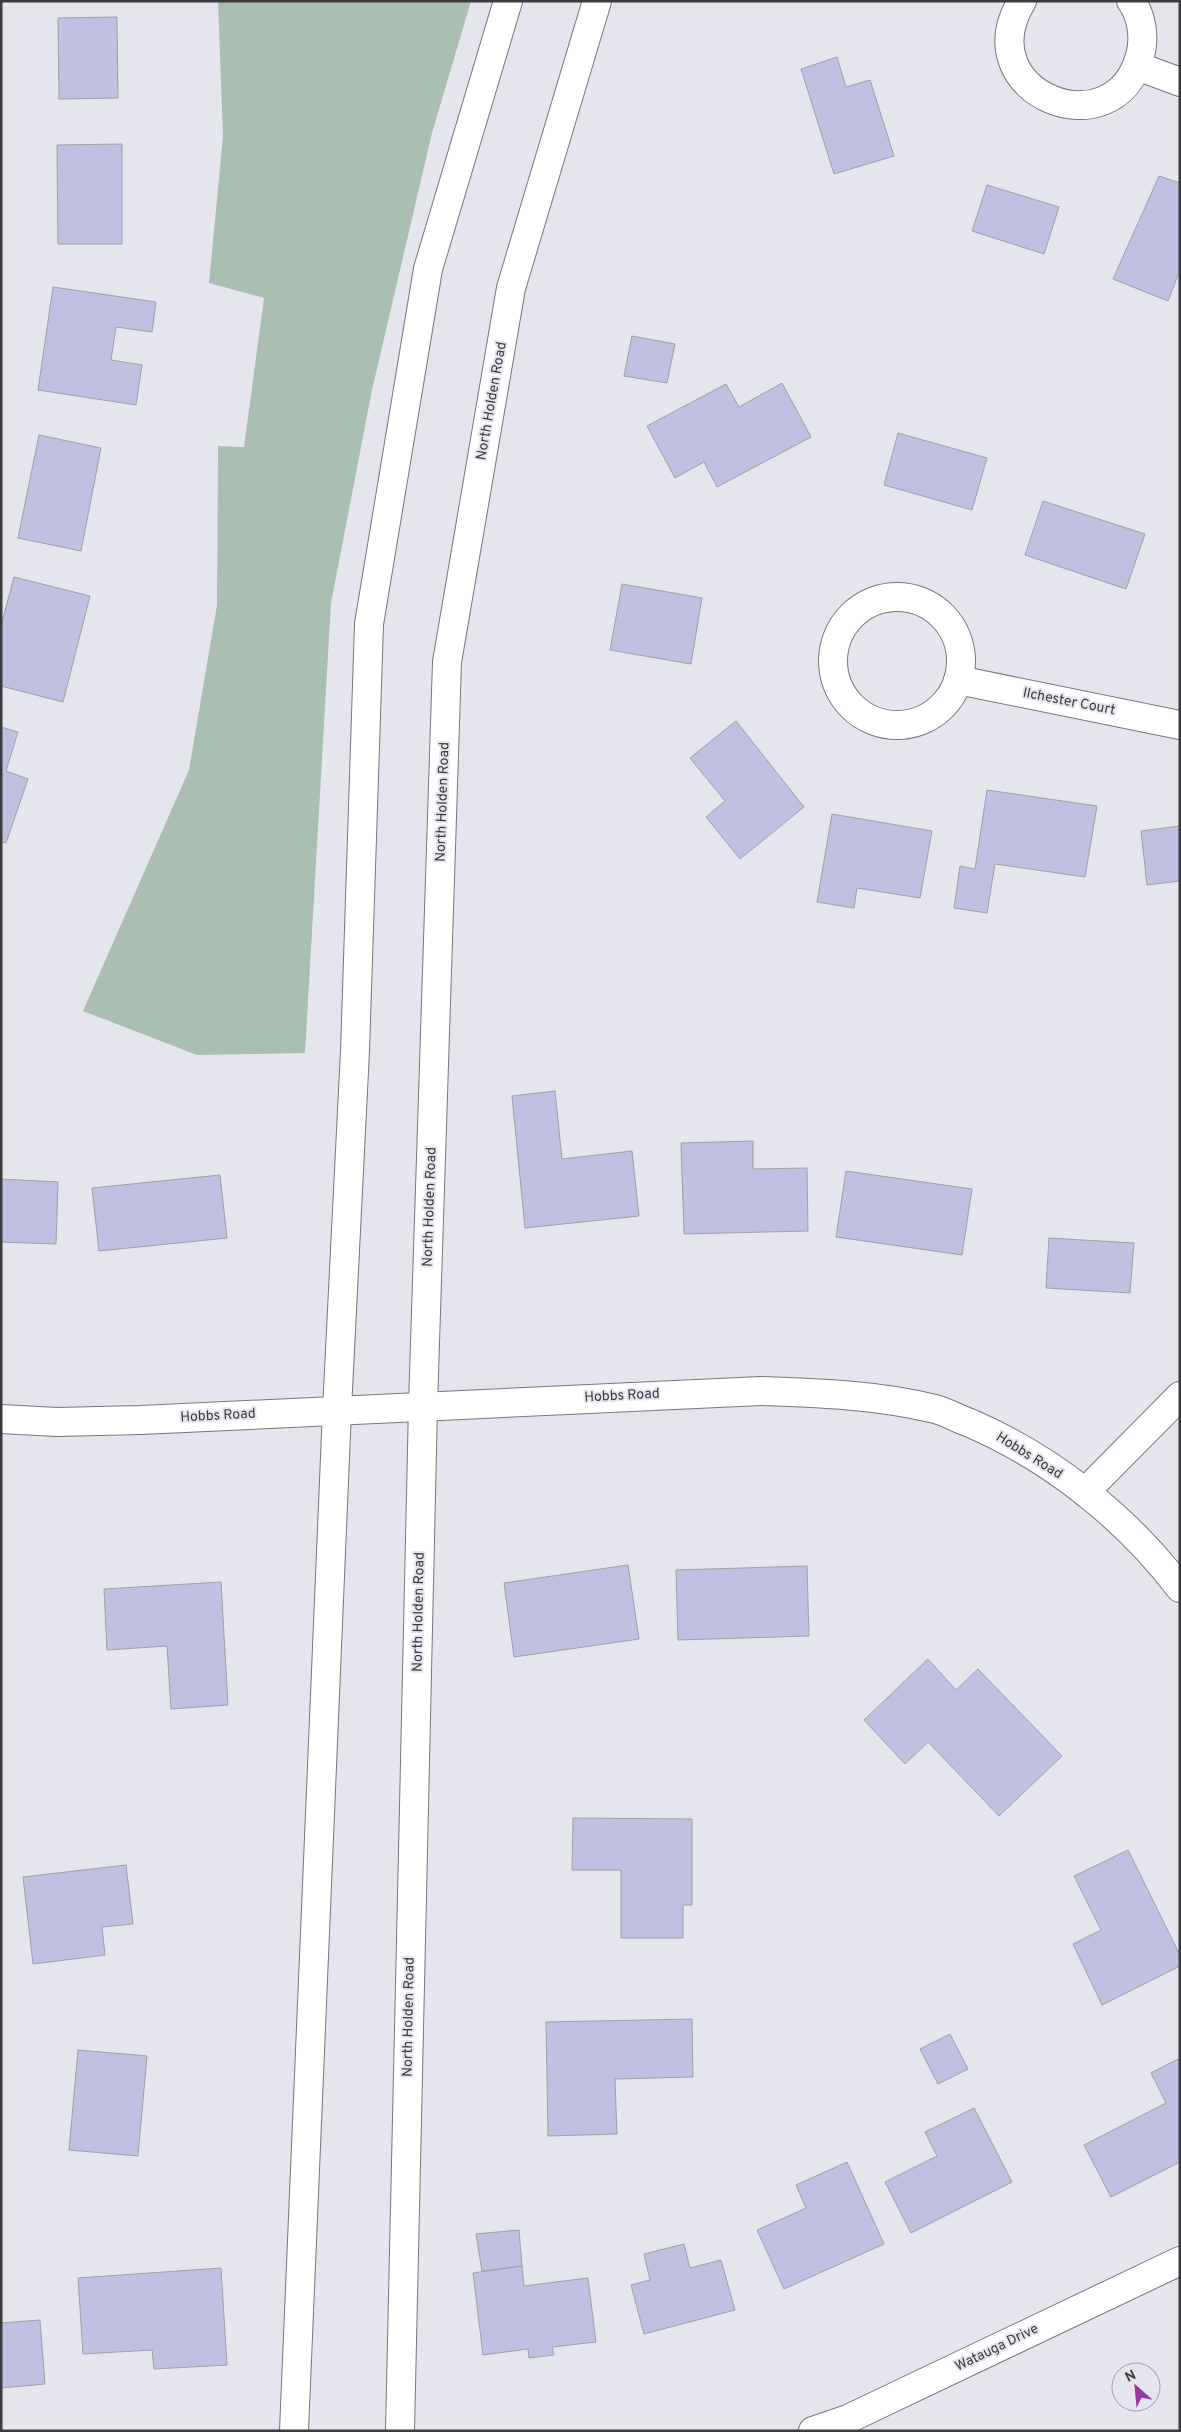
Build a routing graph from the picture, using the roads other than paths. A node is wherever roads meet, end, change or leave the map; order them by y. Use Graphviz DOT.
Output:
graph roads {
  1 [pos="508,1"];
  2 [pos="596,1"];
  3 [pos="1022,1"];
  4 [pos="1131,1"];
  5 [pos="1137,66"];
  6 [pos="1180,82"];
  7 [pos="958,680"];
  8 [pos="1180,725"];
  9 [pos="1180,1396"];
  10 [pos="424,1405"];
  11 [pos="337,1410"];
  12 [pos="1,1419"];
  13 [pos="1085,1492"];
  14 [pos="1180,1588"];
  15 [pos="1180,2261"];
  16 [pos="294,2431"];
  17 [pos="400,2431"];
  18 [pos="813,2431"];
  1 -- 11 [label="main road"];
  2 -- 10 [label="main road, North Holden Road"];
  3 -- 5 [label="main road"];
  4 -- 5 [label="main road"];
  5 -- 6 [label="main road"];
  7 -- 7 [label="main road"];
  7 -- 8 [label="main road, Ilchester Court"];
  9 -- 13 [label="main road"];
  10 -- 11 [label="main road, Hobbs Road"];
  10 -- 13 [label="main road, Hobbs Road"];
  10 -- 17 [label="main road, North Holden Road"];
  11 -- 12 [label="main road, Hobbs Road"];
  11 -- 16 [label="main road"];
  13 -- 14 [label="main road, Hobbs Road"];
  15 -- 18 [label="main road, Watauga Drive"];
}
